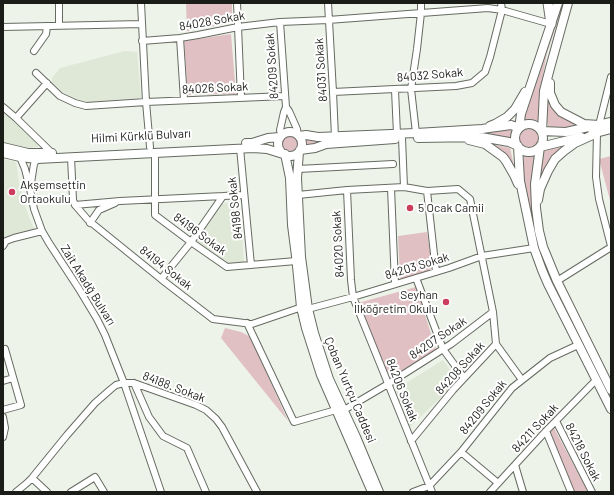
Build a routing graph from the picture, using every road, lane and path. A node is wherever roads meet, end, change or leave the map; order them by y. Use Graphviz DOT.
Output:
graph roads {
  1 [pos="59,3"];
  2 [pos="141,3"];
  3 [pos="237,3"];
  4 [pos="328,3"];
  5 [pos="421,3"];
  6 [pos="548,3"];
  7 [pos="558,3"];
  8 [pos="568,3"];
  9 [pos="501,6"];
  10 [pos="421,12"];
  11 [pos="328,20"];
  12 [pos="280,22"];
  13 [pos="142,24"];
  14 [pos="551,24"];
  15 [pos="47,26"];
  16 [pos="60,26"];
  17 [pos="3,27"];
  18 [pos="238,27"];
  19 [pos="180,38"];
  20 [pos="142,41"];
  21 [pos="34,51"];
  22 [pos="550,68"];
  23 [pos="36,73"];
  24 [pos="611,77"];
  25 [pos="47,83"];
  26 [pos="531,84"];
  27 [pos="410,89"];
  28 [pos="394,90"];
  29 [pos="334,92"];
  30 [pos="285,96"];
  31 [pos="241,98"];
  32 [pos="184,100"];
  33 [pos="146,102"];
  34 [pos="3,106"];
  35 [pos="286,108"];
  36 [pos="16,118"];
  37 [pos="611,122"];
  38 [pos="519,128"];
  39 [pos="482,129"];
  40 [pos="598,129"];
  41 [pos="611,129"];
  42 [pos="542,131"];
  43 [pos="416,133"];
  44 [pos="299,135"];
  45 [pos="281,136"];
  46 [pos="400,136"];
  47 [pos="335,137"];
  48 [pos="455,138"];
  49 [pos="518,146"];
  50 [pos="3,147"];
  51 [pos="540,147"];
  52 [pos="240,148"];
  53 [pos="153,150"];
  54 [pos="300,151"];
  55 [pos="3,153"];
  56 [pos="52,153"];
  57 [pos="284,154"];
  58 [pos="20,157"];
  59 [pos="71,157"];
  60 [pos="37,159"];
  61 [pos="394,164"];
  62 [pos="298,169"];
  63 [pos="404,187"];
  64 [pos="392,188"];
  65 [pos="30,189"];
  66 [pos="347,190"];
  67 [pos="427,191"];
  68 [pos="244,195"];
  69 [pos="298,195"];
  70 [pos="155,200"];
  71 [pos="120,201"];
  72 [pos="75,205"];
  73 [pos="536,208"];
  74 [pos="526,210"];
  75 [pos="90,223"];
  76 [pos="42,231"];
  77 [pos="4,242"];
  78 [pos="190,242"];
  79 [pos="611,247"];
  80 [pos="534,248"];
  81 [pos="482,256"];
  82 [pos="296,261"];
  83 [pos="251,265"];
  84 [pos="436,272"];
  85 [pos="416,278"];
  86 [pos="161,279"];
  87 [pos="557,281"];
  88 [pos="395,284"];
  89 [pos="353,297"];
  90 [pos="305,308"];
  91 [pos="493,312"];
  92 [pos="247,323"];
  93 [pos="496,344"];
  94 [pos="578,345"];
  95 [pos="443,348"];
  96 [pos="3,350"];
  97 [pos="14,378"];
  98 [pos="464,378"];
  99 [pos="522,380"];
  100 [pos="596,380"];
  101 [pos="3,381"];
  102 [pos="124,383"];
  103 [pos="134,384"];
  104 [pos="388,384"];
  105 [pos="611,390"];
  106 [pos="3,410"];
  107 [pos="340,410"];
  108 [pos="611,410"];
  109 [pos="3,417"];
  110 [pos="556,421"];
  111 [pos="546,430"];
  112 [pos="3,437"];
  113 [pos="411,441"];
  114 [pos="461,452"];
  115 [pos="515,465"];
  116 [pos="32,478"];
  117 [pos="498,484"];
  118 [pos="430,489"];
  119 [pos="16,492"];
  120 [pos="47,492"];
  121 [pos="71,492"];
  122 [pos="104,492"];
  123 [pos="162,492"];
  124 [pos="206,492"];
  125 [pos="257,492"];
  126 [pos="372,492"];
  127 [pos="379,492"];
  128 [pos="413,492"];
  129 [pos="490,492"];
  130 [pos="523,492"];
  131 [pos="571,492"];
  132 [pos="592,492"];
  1 -- 16 [label="street"];
  2 -- 13 [label="street, 84196 Sokak"];
  3 -- 18 [label="street"];
  4 -- 11 [label="street, 84031 Sokak"];
  5 -- 10 [label="street"];
  6 -- 14 [label="highway"];
  7 -- 14 [label="main road"];
  8 -- 22 [label="main road"];
  9 -- 10 [label="street, 84028 Sokak"];
  9 -- 14 [label="street, 84028 Sokak"];
  9 -- 27 [label="street, 84032 Sokak"];
  10 -- 11 [label="street, 84028 Sokak"];
  10 -- 27 [label="street"];
  11 -- 12 [label="street, 84028 Sokak"];
  11 -- 29 [label="street, 84031 Sokak"];
  12 -- 18 [label="street, 84028 Sokak"];
  12 -- 30 [label="street, 84209 Sokak"];
  13 -- 16 [label="street"];
  13 -- 20 [label="street, 84196 Sokak"];
  14 -- 26 [label="main road"];
  15 -- 16 [label="street"];
  15 -- 17 [label="street"];
  15 -- 21 [label="street"];
  18 -- 19 [label="street, 84028 Sokak"];
  18 -- 31 [label="street"];
  19 -- 20 [label="street, 84028 Sokak"];
  19 -- 32 [label="street"];
  20 -- 33 [label="street, 84196 Sokak"];
  22 -- 40 [label="main road"];
  22 -- 42 [label="main road"];
  23 -- 25 [label="street, 84026 Sokak"];
  24 -- 40 [label="street"];
  25 -- 33 [label="street, 84026 Sokak"];
  25 -- 36 [label="street"];
  26 -- 38 [label="main road"];
  26 -- 39 [label="main road"];
  27 -- 28 [label="street, 84032 Sokak"];
  27 -- 43 [label="street"];
  28 -- 29 [label="street, 84032 Sokak"];
  28 -- 46 [label="street"];
  29 -- 47 [label="street, 84031 Sokak"];
  30 -- 31 [label="street, 84026 Sokak"];
  30 -- 35 [label="street, 84209 Sokak"];
  31 -- 32 [label="street, 84026 Sokak"];
  32 -- 33 [label="street, 84026 Sokak"];
  33 -- 53 [label="street, 84196 Sokak"];
  34 -- 36 [label="street"];
  35 -- 44 [label="street"];
  35 -- 45 [label="street"];
  36 -- 56 [label="street"];
  37 -- 40 [label="main road"];
  38 -- 39 [label="main road"];
  38 -- 42 [label="main road"];
  38 -- 49 [label="main road"];
  39 -- 43 [label="main road"];
  40 -- 41 [label="main road"];
  40 -- 42 [label="main road"];
  40 -- 51 [label="main road"];
  40 -- 73 [label="main road"];
  40 -- 79 [label="street"];
  42 -- 51 [label="main road"];
  43 -- 46 [label="main road"];
  44 -- 45 [label="main road"];
  44 -- 47 [label="main road"];
  44 -- 54 [label="main road"];
  45 -- 53 [label="main road, Hilmi Kürklü Bulvarı"];
  45 -- 57 [label="main road"];
  46 -- 47 [label="main road"];
  46 -- 48 [label="main road"];
  46 -- 54 [label="main road"];
  46 -- 63 [label="street"];
  48 -- 49 [label="main road"];
  48 -- 74 [label="main road"];
  49 -- 51 [label="main road"];
  49 -- 74 [label="main road"];
  50 -- 56 [label="main road, Hilmi Kürklü Bulvarı"];
  51 -- 73 [label="main road"];
  52 -- 53 [label="main road, Hilmi Kürklü Bulvarı"];
  52 -- 57 [label="main road, Hilmi Kürklü Bulvarı"];
  52 -- 68 [label="street, 84198 Sokak"];
  53 -- 56 [label="main road, Hilmi Kürklü Bulvarı"];
  53 -- 59 [label="main road, Hilmi Kürklü Bulvarı"];
  53 -- 70 [label="street, 84196 Sokak"];
  54 -- 57 [label="main road"];
  54 -- 62 [label="main road, Çoban Yurtçu Caddesi"];
  55 -- 58 [label="main road, Hilmi Kürklü Bulvarı"];
  57 -- 82 [label="main road, Çoban Yurtçu Caddesi"];
  58 -- 60 [label="main road, Hilmi Kürklü Bulvarı"];
  58 -- 65 [label="street, Zait Akadğ Bulvarı"];
  59 -- 60 [label="main road, Hilmi Kürklü Bulvarı"];
  59 -- 72 [label="street"];
  60 -- 65 [label="street"];
  61 -- 62 [label="street"];
  62 -- 69 [label="main road, Çoban Yurtçu Caddesi"];
  63 -- 64 [label="street"];
  63 -- 67 [label="street"];
  64 -- 66 [label="street"];
  64 -- 88 [label="street"];
  65 -- 76 [label="street, Zait Akadğ Bulvarı"];
  66 -- 69 [label="street"];
  66 -- 89 [label="street, 84020 Sokak"];
  67 -- 81 [label="street"];
  67 -- 84 [label="street"];
  68 -- 70 [label="street"];
  68 -- 78 [label="street"];
  68 -- 83 [label="street, 84198 Sokak"];
  69 -- 90 [label="main road, Çoban Yurtçu Caddesi"];
  70 -- 71 [label="street"];
  70 -- 78 [label="street, 84196 Sokak"];
  71 -- 72 [label="street"];
  71 -- 75 [label="street"];
  72 -- 75 [label="street, 84194 Sokak"];
  73 -- 87 [label="main road"];
  74 -- 80 [label="main road"];
  75 -- 86 [label="street, 84194 Sokak"];
  76 -- 77 [label="street"];
  76 -- 102 [label="street, Zait Akadğ Bulvarı"];
  78 -- 83 [label="street, 84196 Sokak"];
  78 -- 86 [label="street"];
  79 -- 87 [label="street"];
  80 -- 81 [label="street, 84203 Sokak"];
  80 -- 94 [label="main road"];
  81 -- 84 [label="street, 84203 Sokak"];
  81 -- 91 [label="street"];
  82 -- 83 [label="street, 84196 Sokak"];
  82 -- 90 [label="main road, Çoban Yurtçu Caddesi"];
  84 -- 85 [label="street, 84203 Sokak"];
  85 -- 88 [label="street, 84203 Sokak"];
  85 -- 95 [label="street"];
  86 -- 92 [label="street, 84194 Sokak"];
  87 -- 105 [label="main road"];
  88 -- 89 [label="street, 84203 Sokak"];
  89 -- 90 [label="street, 84203 Sokak"];
  89 -- 104 [label="street, 84206 Sokak"];
  90 -- 92 [label="street, 84194 Sokak"];
  90 -- 107 [label="main road, Çoban Yurtçu Caddesi"];
  91 -- 93 [label="street"];
  91 -- 95 [label="street, 84207 Sokak"];
  92 -- 107 [label="street, 84207 Sokak"];
  93 -- 98 [label="street, 84208 Sokak"];
  93 -- 99 [label="street, 84208 Sokak"];
  94 -- 99 [label="street, 84209 Sokak"];
  94 -- 100 [label="main road"];
  95 -- 98 [label="street"];
  95 -- 104 [label="street, 84207 Sokak"];
  96 -- 97 [label="street"];
  97 -- 101 [label="street"];
  97 -- 106 [label="street"];
  98 -- 113 [label="street, 84208 Sokak"];
  99 -- 114 [label="street, 84209 Sokak"];
  100 -- 108 [label="main road"];
  100 -- 110 [label="street, 84211 Sokak"];
  102 -- 103 [label="street, 84188. Sokak"];
  102 -- 116 [label="street, 84188. Sokak"];
  102 -- 123 [label="street, Zait Akadğ Bulvarı"];
  103 -- 124 [label="street"];
  103 -- 125 [label="street, 84188. Sokak"];
  104 -- 107 [label="street, 84207 Sokak"];
  104 -- 113 [label="street, 84206 Sokak"];
  107 -- 126 [label="main road, Çoban Yurtçu Caddesi"];
  107 -- 127 [label="main road, Çoban Yurtçu Caddesi"];
  109 -- 112 [label="street"];
  110 -- 111 [label="street, 84211 Sokak"];
  110 -- 132 [label="street, 84218 Sokak"];
  111 -- 115 [label="street, 84211 Sokak"];
  111 -- 131 [label="street"];
  113 -- 118 [label="street, 84206 Sokak"];
  114 -- 117 [label="street"];
  114 -- 118 [label="street, 84209 Sokak"];
  115 -- 117 [label="street, 84211 Sokak"];
  115 -- 130 [label="street"];
  116 -- 119 [label="street, 84188. Sokak"];
  116 -- 120 [label="street"];
  117 -- 129 [label="street, 84211 Sokak"];
  118 -- 128 [label="street, 84209 Sokak"];
  121 -- 122 [label="street"];
}
